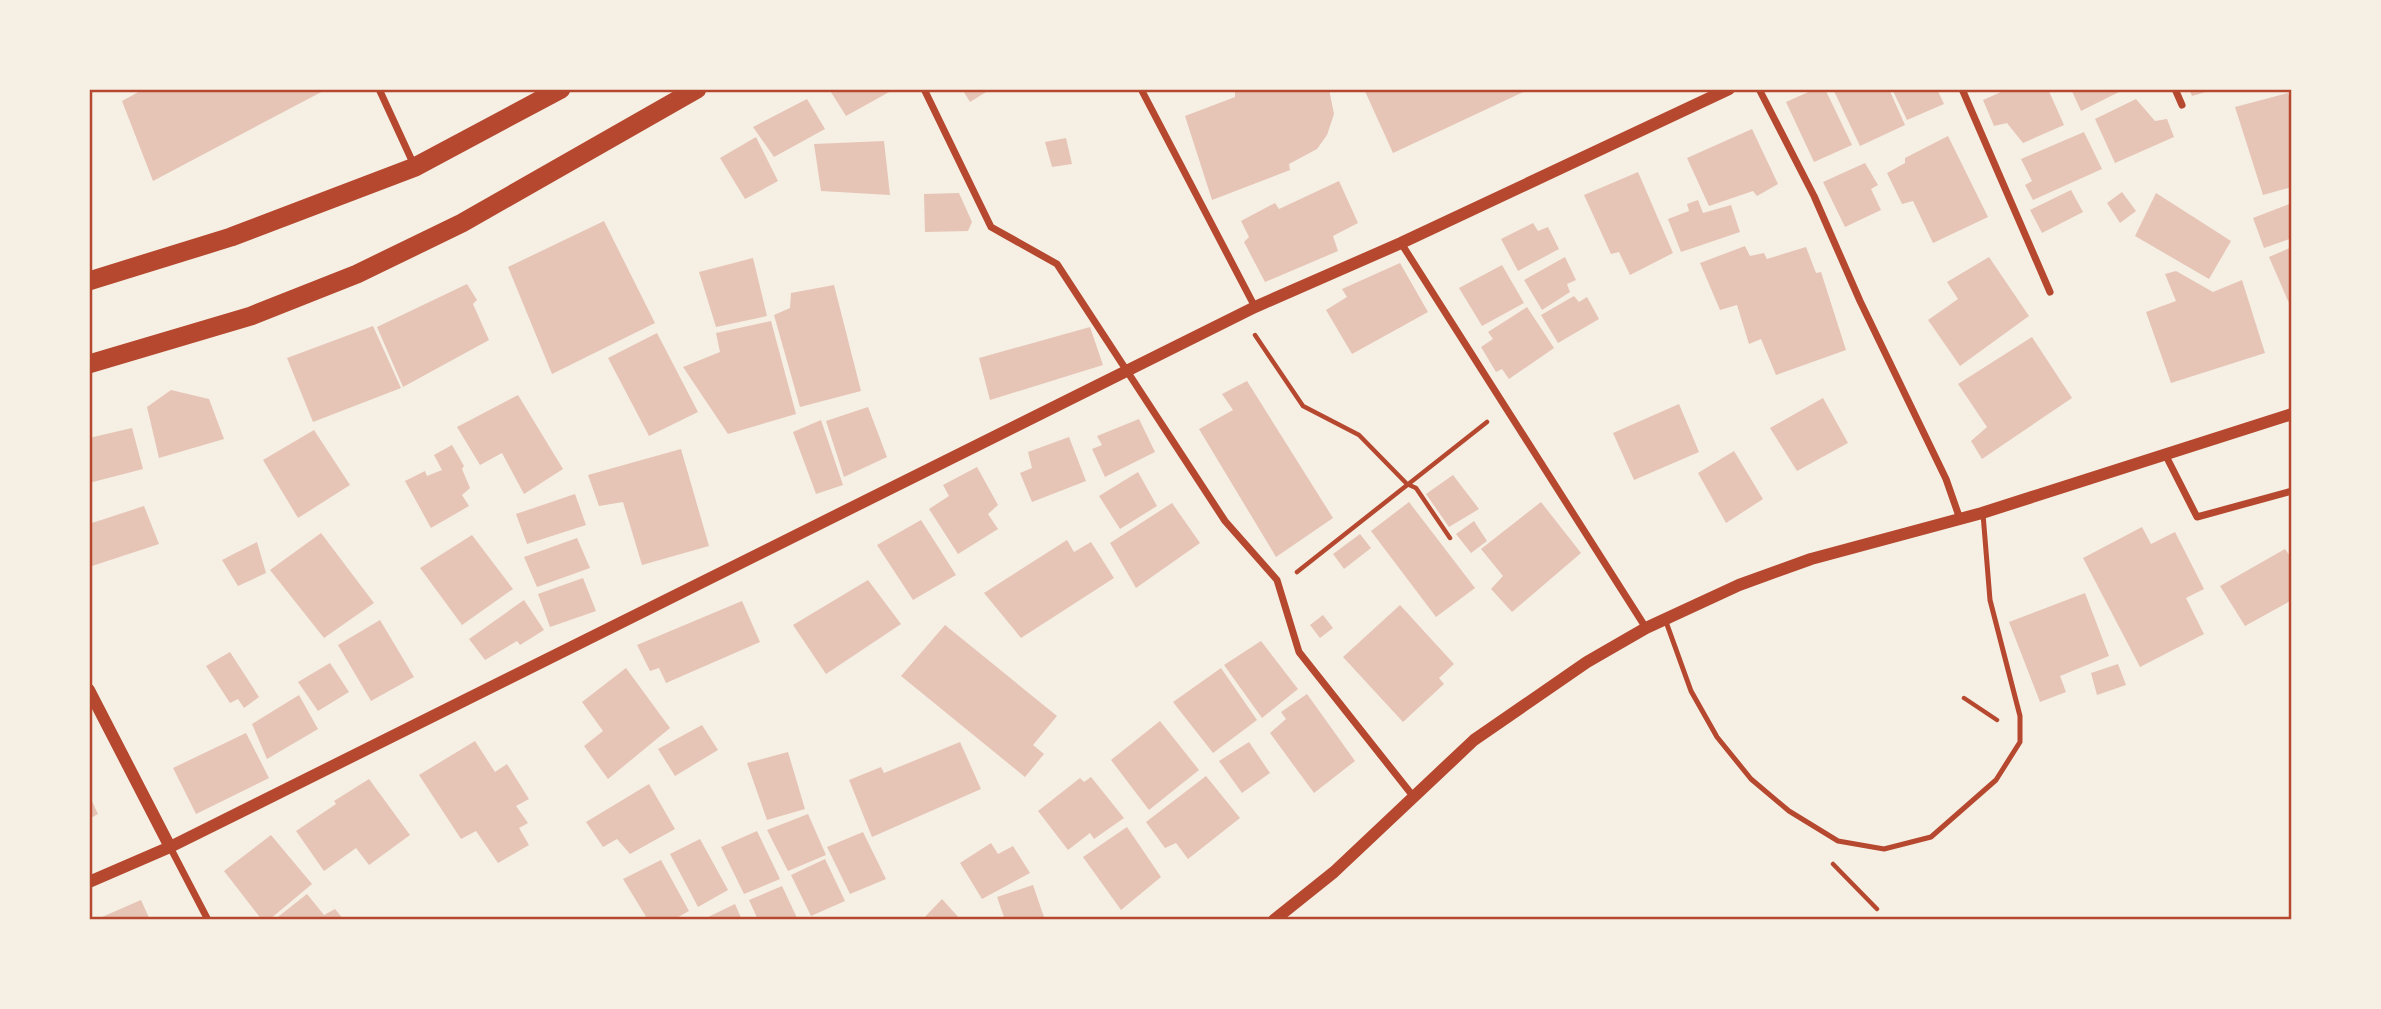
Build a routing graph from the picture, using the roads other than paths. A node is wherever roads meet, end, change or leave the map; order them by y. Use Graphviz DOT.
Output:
graph roads {
  1 [pos="379,89"];
  2 [pos="561,89"];
  3 [pos="697,89"];
  4 [pos="924,89"];
  5 [pos="1141,89"];
  6 [pos="1729,89"];
  7 [pos="1759,89"];
  8 [pos="1962,89"];
  9 [pos="2175,89"];
  10 [pos="2182,105"];
  11 [pos="415,167"];
  12 [pos="1401,243"];
  13 [pos="89,281"];
  14 [pos="2050,292"];
  15 [pos="1255,307"];
  16 [pos="89,364"];
  17 [pos="1127,369"];
  18 [pos="2292,414"];
  19 [pos="2165,454"];
  20 [pos="2292,491"];
  21 [pos="1982,513"];
  22 [pos="1960,519"];
  23 [pos="1665,619"];
  24 [pos="1646,628"];
  25 [pos="89,690"];
  26 [pos="1413,796"];
  27 [pos="170,847"];
  28 [pos="89,882"];
  29 [pos="208,920"];
  30 [pos="1274,920"];
  1 -- 11 [label="street"];
  2 -- 11 [label="highway"];
  3 -- 16 [label="highway"];
  4 -- 17 [label="street"];
  5 -- 15 [label="street"];
  6 -- 12 [label="street"];
  7 -- 22 [label="street"];
  8 -- 14 [label="street"];
  9 -- 10 [label="street"];
  11 -- 13 [label="highway"];
  12 -- 15 [label="street"];
  12 -- 24 [label="street"];
  15 -- 17 [label="street"];
  17 -- 26 [label="street"];
  17 -- 27 [label="street"];
  18 -- 19 [label="street"];
  19 -- 20 [label="street"];
  19 -- 21 [label="street"];
  21 -- 22 [label="street"];
  21 -- 23 [label="lane"];
  22 -- 23 [label="street"];
  23 -- 24 [label="street"];
  24 -- 26 [label="street"];
  25 -- 27 [label="street"];
  26 -- 30 [label="street"];
  27 -- 28 [label="street"];
  27 -- 29 [label="street"];
}
